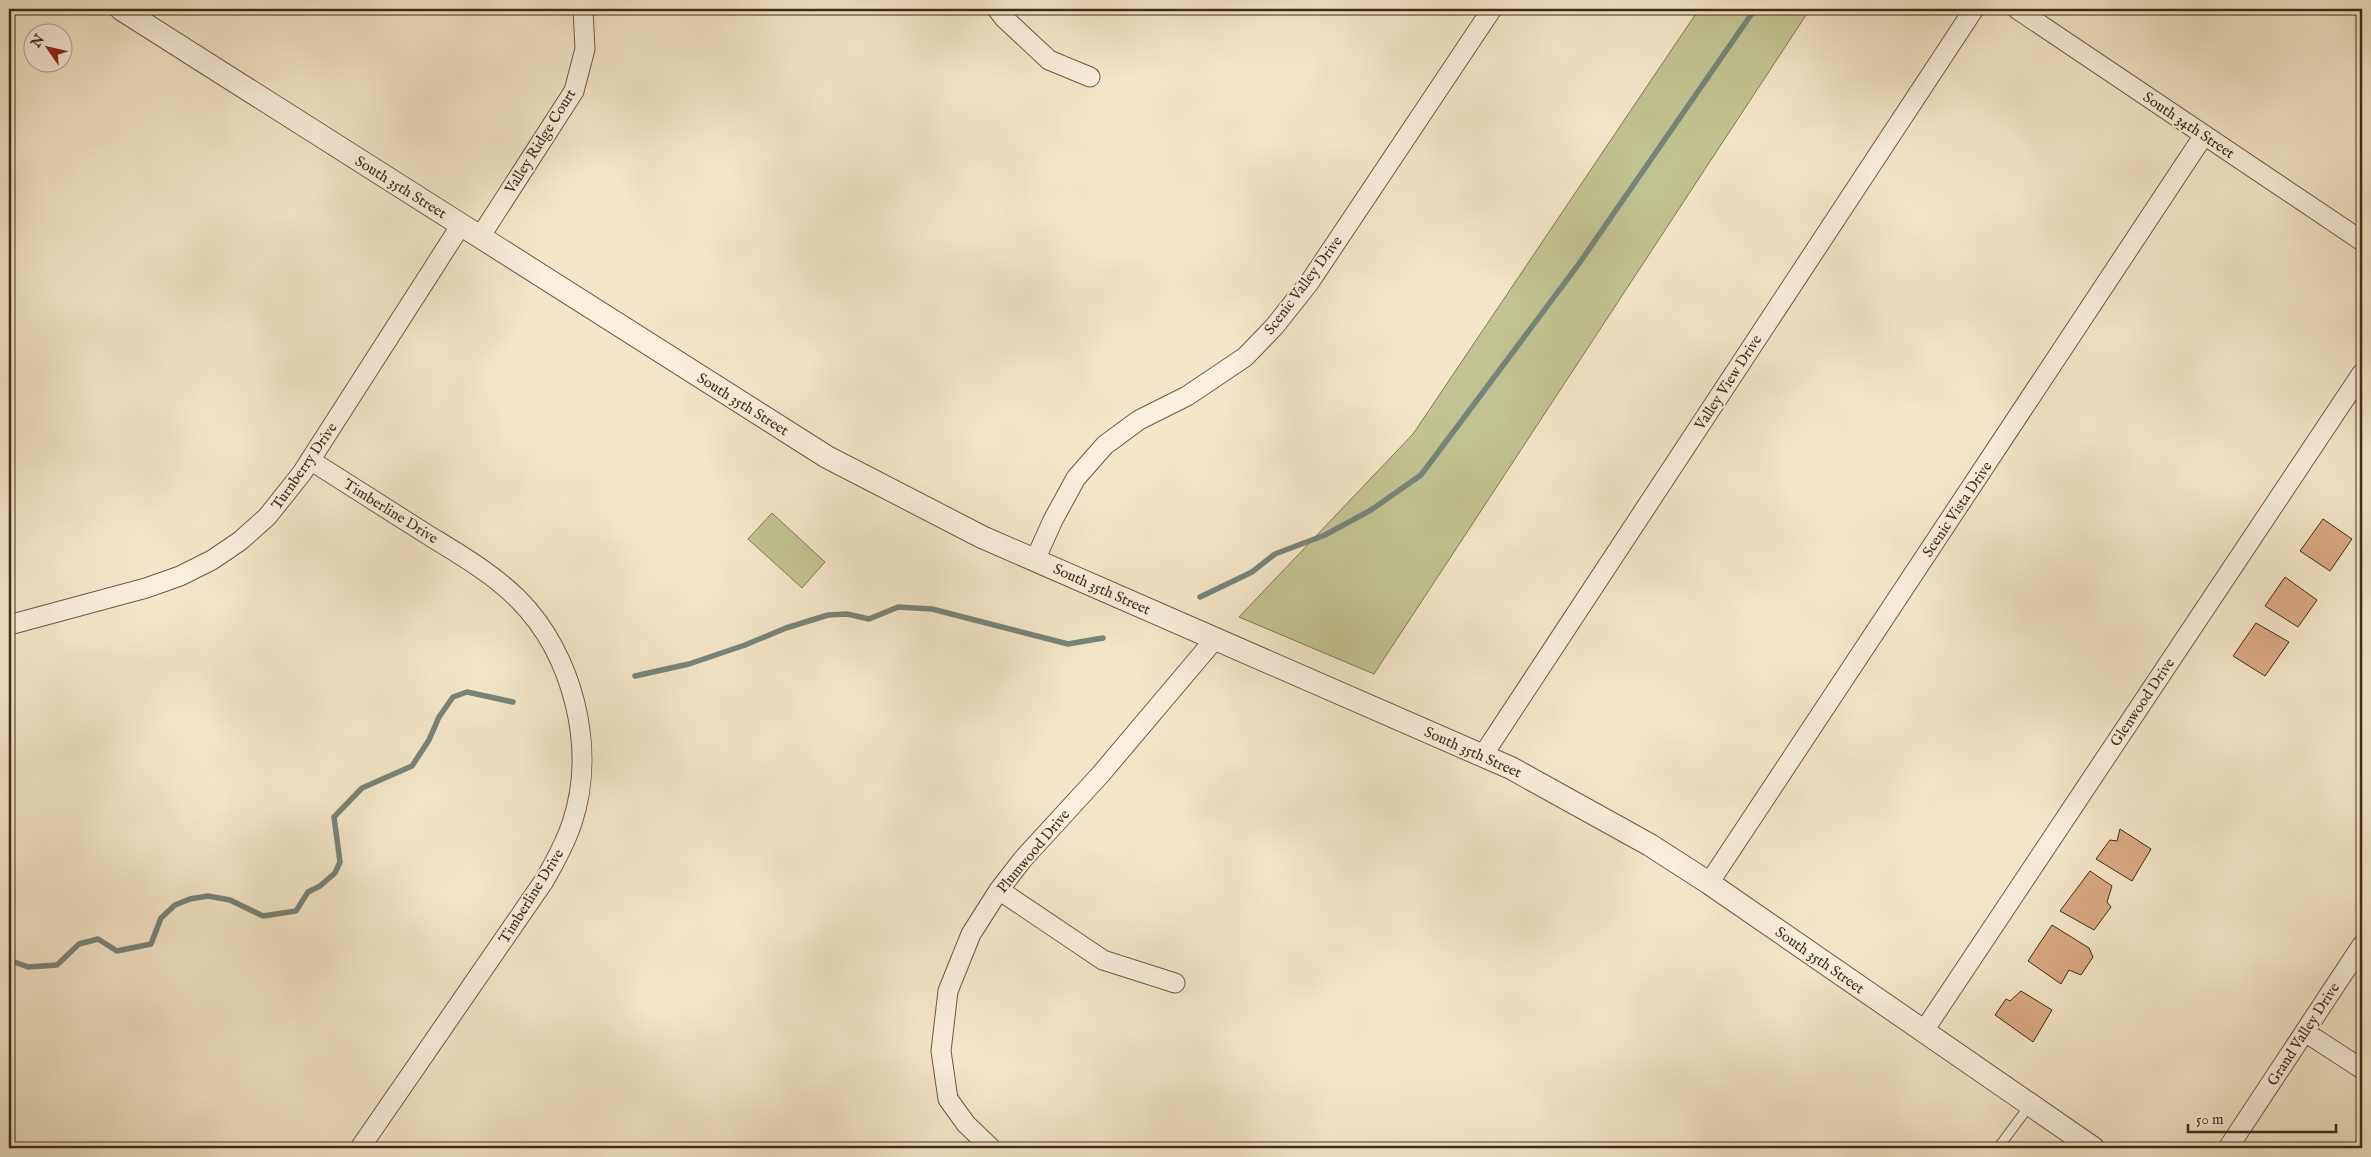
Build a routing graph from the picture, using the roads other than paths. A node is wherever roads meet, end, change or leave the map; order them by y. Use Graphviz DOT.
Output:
graph roads {
  1 [pos="121,9"];
  2 [pos="583,9"];
  3 [pos="997,9"];
  4 [pos="1492,9"];
  5 [pos="1974,9"];
  6 [pos="2017,9"];
  7 [pos="1090,76"];
  8 [pos="2204,135"];
  9 [pos="461,225"];
  10 [pos="480,237"];
  11 [pos="2362,241"];
  12 [pos="2362,372"];
  13 [pos="310,460"];
  14 [pos="1036,560"];
  15 [pos="9,625"];
  16 [pos="1215,639"];
  17 [pos="1482,755"];
  18 [pos="1709,883"];
  19 [pos="999,890"];
  20 [pos="2362,945"];
  21 [pos="1176,983"];
  22 [pos="1923,1032"];
  23 [pos="2305,1032"];
  24 [pos="2362,1069"];
  25 [pos="2030,1105"];
  26 [pos="360,1148"];
  27 [pos="991,1148"];
  28 [pos="1998,1148"];
  29 [pos="2093,1148"];
  30 [pos="2228,1148"];
  1 -- 9 [label="street, South 35th Street"];
  2 -- 10 [label="street, Valley Ridge Court"];
  3 -- 7 [label="street"];
  4 -- 14 [label="street, Scenic Valley Drive"];
  5 -- 17 [label="street, Valley View Drive"];
  6 -- 8 [label="street, South 34th Street"];
  8 -- 11 [label="street, South 34th Street"];
  8 -- 18 [label="street, Scenic Vista Drive"];
  9 -- 10 [label="street, South 35th Street"];
  9 -- 13 [label="street, Turnberry Drive"];
  10 -- 14 [label="street, South 35th Street"];
  12 -- 22 [label="street, Glenwood Drive"];
  13 -- 15 [label="street, Turnberry Drive"];
  13 -- 26 [label="street, Timberline Drive"];
  14 -- 16 [label="street, South 35th Street"];
  16 -- 17 [label="street, South 35th Street"];
  16 -- 19 [label="street, Plumwood Drive"];
  17 -- 18 [label="street, South 35th Street"];
  18 -- 22 [label="street, South 35th Street"];
  19 -- 21 [label="street"];
  19 -- 27 [label="street, Plumwood Drive"];
  20 -- 23 [label="street, Grand Valley Drive"];
  22 -- 25 [label="street, South 35th Street"];
  23 -- 24 [label="street"];
  23 -- 30 [label="street, Grand Valley Drive"];
  25 -- 28 [label="lane"];
  25 -- 29 [label="street, South 35th Street"];
}
